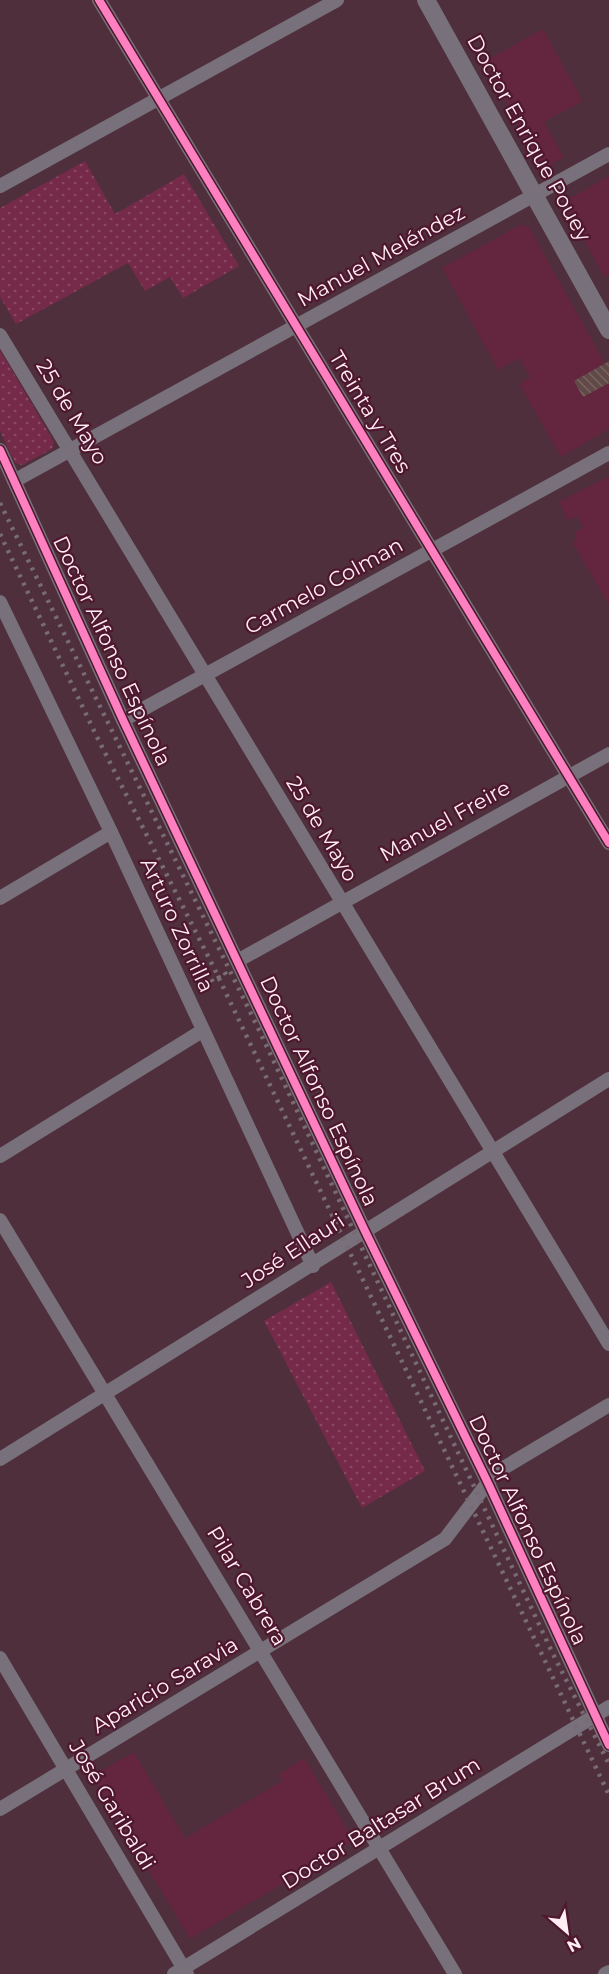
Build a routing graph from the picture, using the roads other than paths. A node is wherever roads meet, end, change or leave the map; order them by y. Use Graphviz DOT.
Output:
graph roads {
  1 [pos="99,0"];
  2 [pos="337,0"];
  3 [pos="426,0"];
  4 [pos="159,98"];
  5 [pos="609,154"];
  6 [pos="0,186"];
  7 [pos="535,195"];
  8 [pos="297,326"];
  9 [pos="609,330"];
  10 [pos="0,335"];
  11 [pos="0,450"];
  12 [pos="71,450"];
  13 [pos="609,453"];
  14 [pos="14,481"];
  15 [pos="432,551"];
  16 [pos="1,609"];
  17 [pos="205,675"];
  18 [pos="123,720"];
  19 [pos="609,754"];
  20 [pos="568,776"];
  21 [pos="111,832"];
  22 [pos="609,843"];
  23 [pos="0,898"];
  24 [pos="342,903"];
  25 [pos="240,963"];
  26 [pos="202,1031"];
  27 [pos="609,1079"];
  28 [pos="491,1151"];
  29 [pos="0,1156"];
  30 [pos="0,1220"];
  31 [pos="364,1230"];
  32 [pos="313,1266"];
  33 [pos="609,1344"];
  34 [pos="106,1394"];
  35 [pos="609,1405"];
  36 [pos="0,1459"];
  37 [pos="485,1487"];
  38 [pos="262,1651"];
  39 [pos="0,1658"];
  40 [pos="609,1707"];
  41 [pos="594,1716"];
  42 [pos="609,1745"];
  43 [pos="66,1769"];
  44 [pos="0,1809"];
  45 [pos="379,1849"];
  46 [pos="181,1972"];
  47 [pos="455,1974"];
  1 -- 4 [label="street, Treinta y Tres"];
  2 -- 4 [label="street"];
  3 -- 7 [label="street, Doctor Enrique Pouey"];
  4 -- 6 [label="street"];
  4 -- 8 [label="street, Treinta y Tres"];
  5 -- 7 [label="street, Manuel Meléndez"];
  7 -- 8 [label="street, Manuel Meléndez"];
  7 -- 9 [label="street, Doctor Enrique Pouey"];
  8 -- 12 [label="street, Manuel Meléndez"];
  8 -- 15 [label="street, Treinta y Tres"];
  10 -- 12 [label="street, 25 de Mayo"];
  11 -- 14 [label="street, Doctor Alfonso Espínola"];
  12 -- 14 [label="street, Manuel Meléndez"];
  12 -- 17 [label="street, 25 de Mayo"];
  13 -- 15 [label="street, Carmelo Colman"];
  14 -- 18 [label="street, Doctor Alfonso Espínola"];
  15 -- 17 [label="street, Carmelo Colman"];
  15 -- 20 [label="street, Treinta y Tres"];
  16 -- 21 [label="street, Arturo Zorrilla"];
  17 -- 18 [label="street, Carmelo Colman"];
  17 -- 24 [label="street, 25 de Mayo"];
  18 -- 25 [label="street, Doctor Alfonso Espínola"];
  19 -- 20 [label="street, Manuel Freire"];
  20 -- 22 [label="street, Treinta y Tres"];
  20 -- 24 [label="street, Manuel Freire"];
  21 -- 23 [label="street"];
  21 -- 26 [label="street, Arturo Zorrilla"];
  24 -- 25 [label="street, Manuel Freire"];
  24 -- 28 [label="street, 25 de Mayo"];
  25 -- 31 [label="street, Doctor Alfonso Espínola"];
  26 -- 29 [label="street"];
  26 -- 32 [label="street, Arturo Zorrilla"];
  27 -- 28 [label="street, José Ellauri"];
  28 -- 31 [label="street, José Ellauri"];
  28 -- 33 [label="street, 25 de Mayo"];
  30 -- 34 [label="street, Pilar Cabrera"];
  31 -- 32 [label="street, José Ellauri"];
  31 -- 37 [label="street, Doctor Alfonso Espínola"];
  32 -- 34 [label="street, José Ellauri"];
  34 -- 36 [label="street, José Ellauri"];
  34 -- 38 [label="street, Pilar Cabrera"];
  35 -- 37 [label="street, Aparicio Saravia"];
  37 -- 38 [label="street, Aparicio Saravia"];
  37 -- 41 [label="street, Doctor Alfonso Espínola"];
  38 -- 43 [label="street, Aparicio Saravia"];
  38 -- 45 [label="street, Pilar Cabrera"];
  39 -- 43 [label="street, José Garibaldi"];
  40 -- 41 [label="street, Doctor Baltasar Brum"];
  41 -- 42 [label="street, Doctor Alfonso Espínola"];
  41 -- 45 [label="street, Doctor Baltasar Brum"];
  43 -- 44 [label="street, Aparicio Saravia"];
  43 -- 46 [label="street, José Garibaldi"];
  45 -- 46 [label="street, Doctor Baltasar Brum"];
  45 -- 47 [label="street, Pilar Cabrera"];
}
